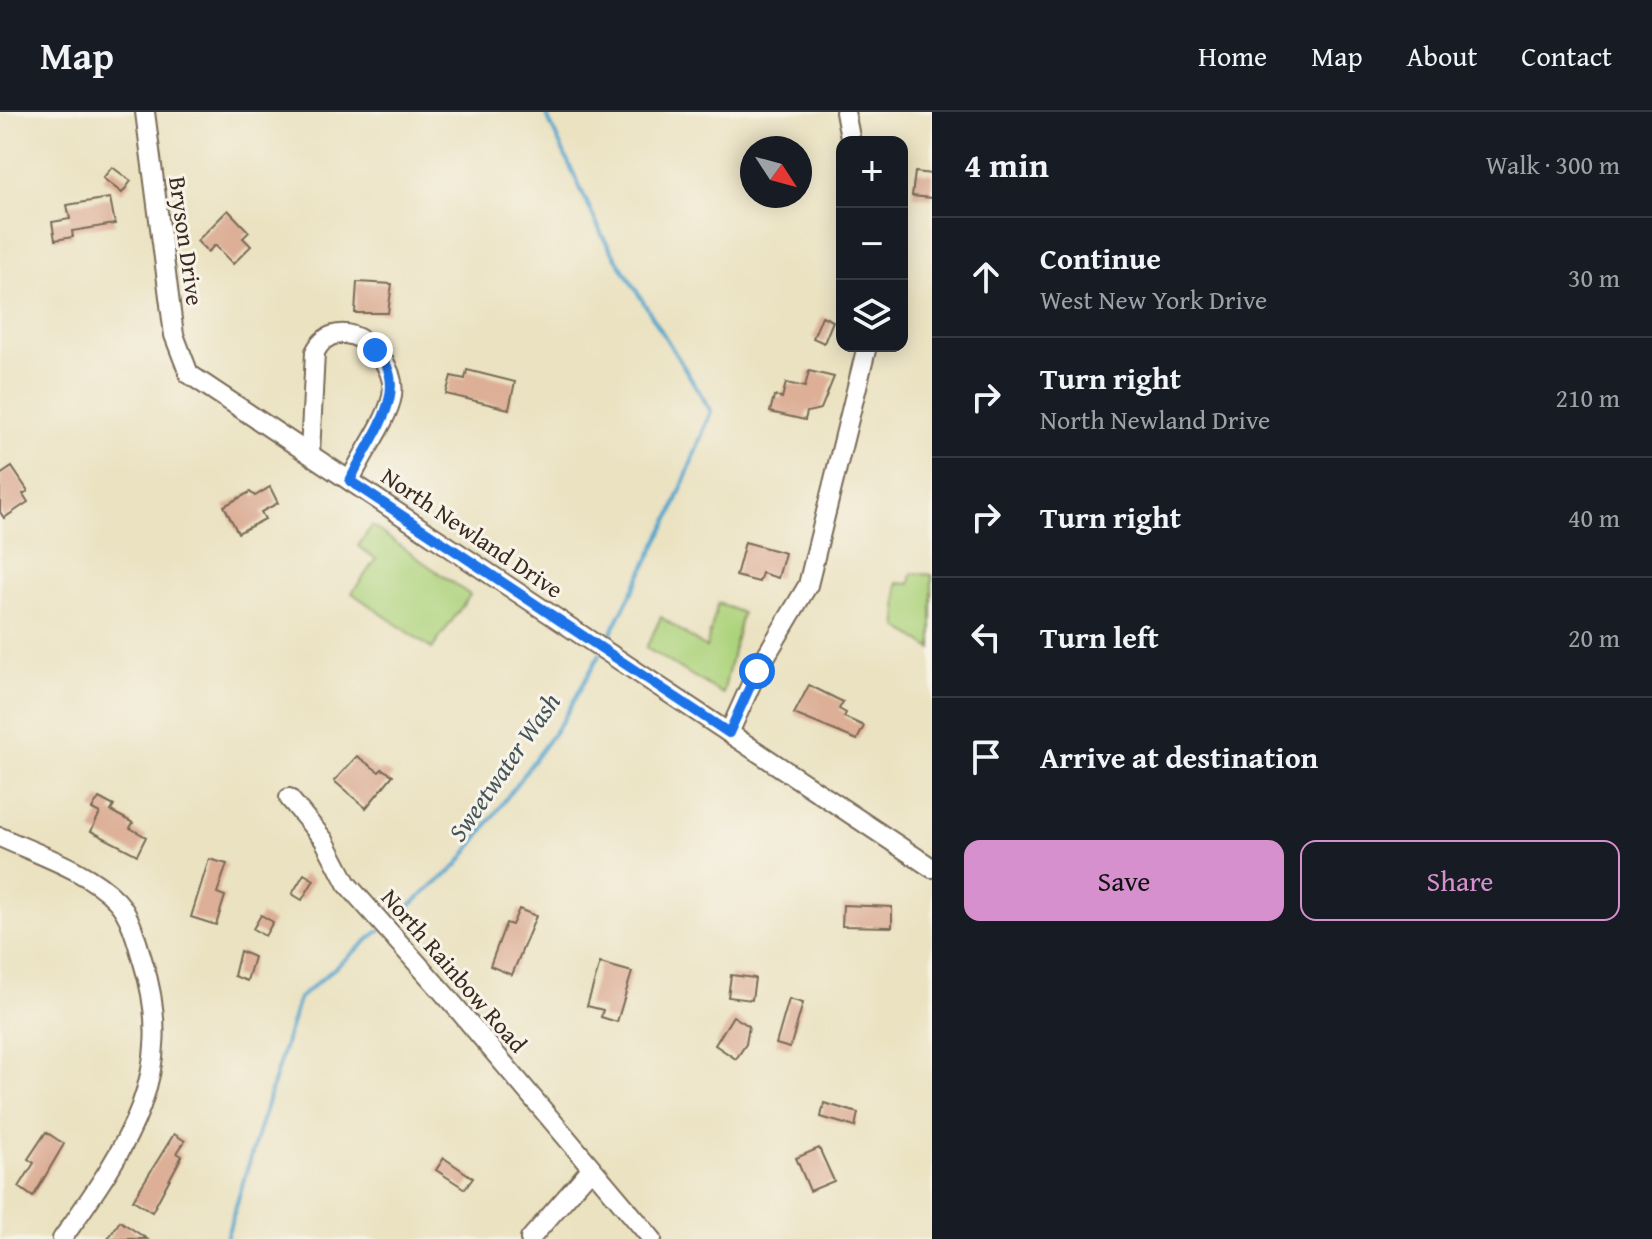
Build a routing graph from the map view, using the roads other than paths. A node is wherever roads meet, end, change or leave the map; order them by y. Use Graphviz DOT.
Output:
graph roads {
  1 [pos="145,112"];
  2 [pos="845,112"];
  3 [pos="850,136"];
  4 [pos="866,352"];
  5 [pos="189,374"];
  6 [pos="310,454"];
  7 [pos="350,481"];
  8 [pos="729,733"];
  9 [pos="289,798"];
  10 [pos="0,837"];
  11 [pos="932,868"];
  12 [pos="590,1170"];
  13 [pos="62,1239"];
  14 [pos="530,1239"];
  15 [pos="652,1239"];
  1 -- 5 [label="street, Bryson Drive"];
  2 -- 3 [label="street"];
  4 -- 8 [label="street"];
  5 -- 6 [label="street, North Newland Drive"];
  6 -- 7 [label="street, North Newland Drive"];
  6 -- 7 [label="street"];
  7 -- 8 [label="street, North Newland Drive"];
  8 -- 11 [label="street, North Newland Drive"];
  9 -- 12 [label="street, North Rainbow Road"];
  10 -- 13 [label="street"];
  12 -- 14 [label="street"];
  12 -- 15 [label="street, North Rainbow Road"];
}
